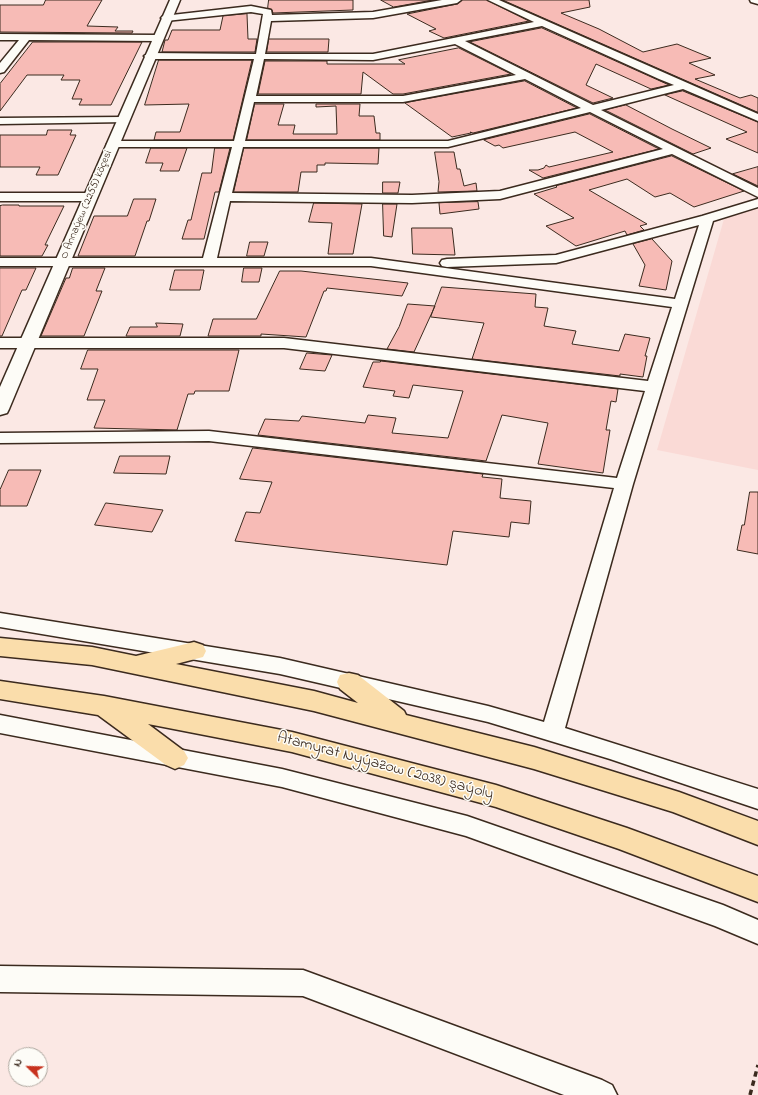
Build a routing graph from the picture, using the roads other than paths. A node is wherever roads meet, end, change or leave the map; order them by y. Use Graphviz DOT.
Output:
graph roads {
  1 [pos="175,0"];
  2 [pos="457,0"];
  3 [pos="492,0"];
  4 [pos="754,0"];
  5 [pos="758,2"];
  6 [pos="166,18"];
  7 [pos="267,18"];
  8 [pos="544,23"];
  9 [pos="0,37"];
  10 [pos="26,37"];
  11 [pos="158,38"];
  12 [pos="457,40"];
  13 [pos="150,56"];
  14 [pos="260,57"];
  15 [pos="0,70"];
  16 [pos="527,76"];
  17 [pos="684,86"];
  18 [pos="249,99"];
  19 [pos="592,109"];
  20 [pos="758,118"];
  21 [pos="123,120"];
  22 [pos="0,121"];
  23 [pos="113,144"];
  24 [pos="238,144"];
  25 [pos="674,150"];
  26 [pos="758,193"];
  27 [pos="0,197"];
  28 [pos="90,197"];
  29 [pos="225,197"];
  30 [pos="758,203"];
  31 [pos="707,219"];
  32 [pos="0,262"];
  33 [pos="63,262"];
  34 [pos="209,262"];
  35 [pos="395,265"];
  36 [pos="681,304"];
  37 [pos="0,343"];
  38 [pos="29,343"];
  39 [pos="655,387"];
  40 [pos="0,409"];
  41 [pos="0,438"];
  42 [pos="624,484"];
  43 [pos="0,620"];
  44 [pos="0,647"];
  45 [pos="194,651"];
  46 [pos="135,665"];
  47 [pos="349,682"];
  48 [pos="0,690"];
  49 [pos="104,706"];
  50 [pos="0,724"];
  51 [pos="402,724"];
  52 [pos="552,733"];
  53 [pos="175,758"];
  54 [pos="758,799"];
  55 [pos="758,833"];
  56 [pos="758,890"];
  57 [pos="758,932"];
  58 [pos="0,979"];
  59 [pos="602,1095"];
  1 -- 6 [label="main road, O Annaýew (2255) köçesi"];
  2 -- 7 [label="street"];
  3 -- 8 [label="street"];
  4 -- 5 [label="street"];
  6 -- 7 [label="street"];
  6 -- 11 [label="main road, O Annaýew (2255) köçesi"];
  7 -- 14 [label="street"];
  8 -- 12 [label="street"];
  8 -- 17 [label="street"];
  9 -- 10 [label="street"];
  10 -- 11 [label="street"];
  10 -- 15 [label="street"];
  11 -- 13 [label="main road, O Annaýew (2255) köçesi"];
  12 -- 14 [label="street"];
  12 -- 16 [label="street"];
  13 -- 14 [label="street"];
  13 -- 21 [label="main road, O Annaýew (2255) köçesi"];
  14 -- 18 [label="street"];
  16 -- 18 [label="street"];
  16 -- 19 [label="street"];
  17 -- 19 [label="street"];
  17 -- 20 [label="street"];
  18 -- 24 [label="street"];
  19 -- 24 [label="street"];
  19 -- 25 [label="street"];
  21 -- 22 [label="street"];
  21 -- 23 [label="main road, O Annaýew (2255) köçesi"];
  23 -- 24 [label="street"];
  23 -- 28 [label="main road, O Annaýew (2255) köçesi"];
  24 -- 29 [label="street"];
  25 -- 26 [label="street"];
  25 -- 29 [label="street"];
  27 -- 28 [label="street"];
  28 -- 33 [label="main road, O Annaýew (2255) köçesi"];
  29 -- 34 [label="street"];
  30 -- 31 [label="street"];
  31 -- 35 [label="street"];
  31 -- 36 [label="street"];
  32 -- 33 [label="street"];
  33 -- 34 [label="street"];
  33 -- 38 [label="main road, O Annaýew (2255) köçesi"];
  34 -- 35 [label="street"];
  35 -- 36 [label="street"];
  36 -- 39 [label="street"];
  37 -- 38 [label="street"];
  38 -- 39 [label="street"];
  38 -- 40 [label="main road, O Annaýew (2255) köçesi"];
  39 -- 42 [label="street"];
  41 -- 42 [label="street"];
  42 -- 52 [label="street"];
  43 -- 45 [label="street"];
  44 -- 46 [label="main road"];
  45 -- 46 [label="main road"];
  45 -- 47 [label="street"];
  46 -- 51 [label="main road"];
  47 -- 51 [label="main road"];
  47 -- 52 [label="street"];
  48 -- 49 [label="main road, Atamyrat Nyýazow (2038) şaýoly"];
  49 -- 53 [label="main road"];
  49 -- 56 [label="main road, Atamyrat Nyýazow (2038) şaýoly"];
  50 -- 53 [label="street"];
  51 -- 55 [label="main road"];
  52 -- 54 [label="street"];
  53 -- 57 [label="street"];
  58 -- 59 [label="street"];
}
